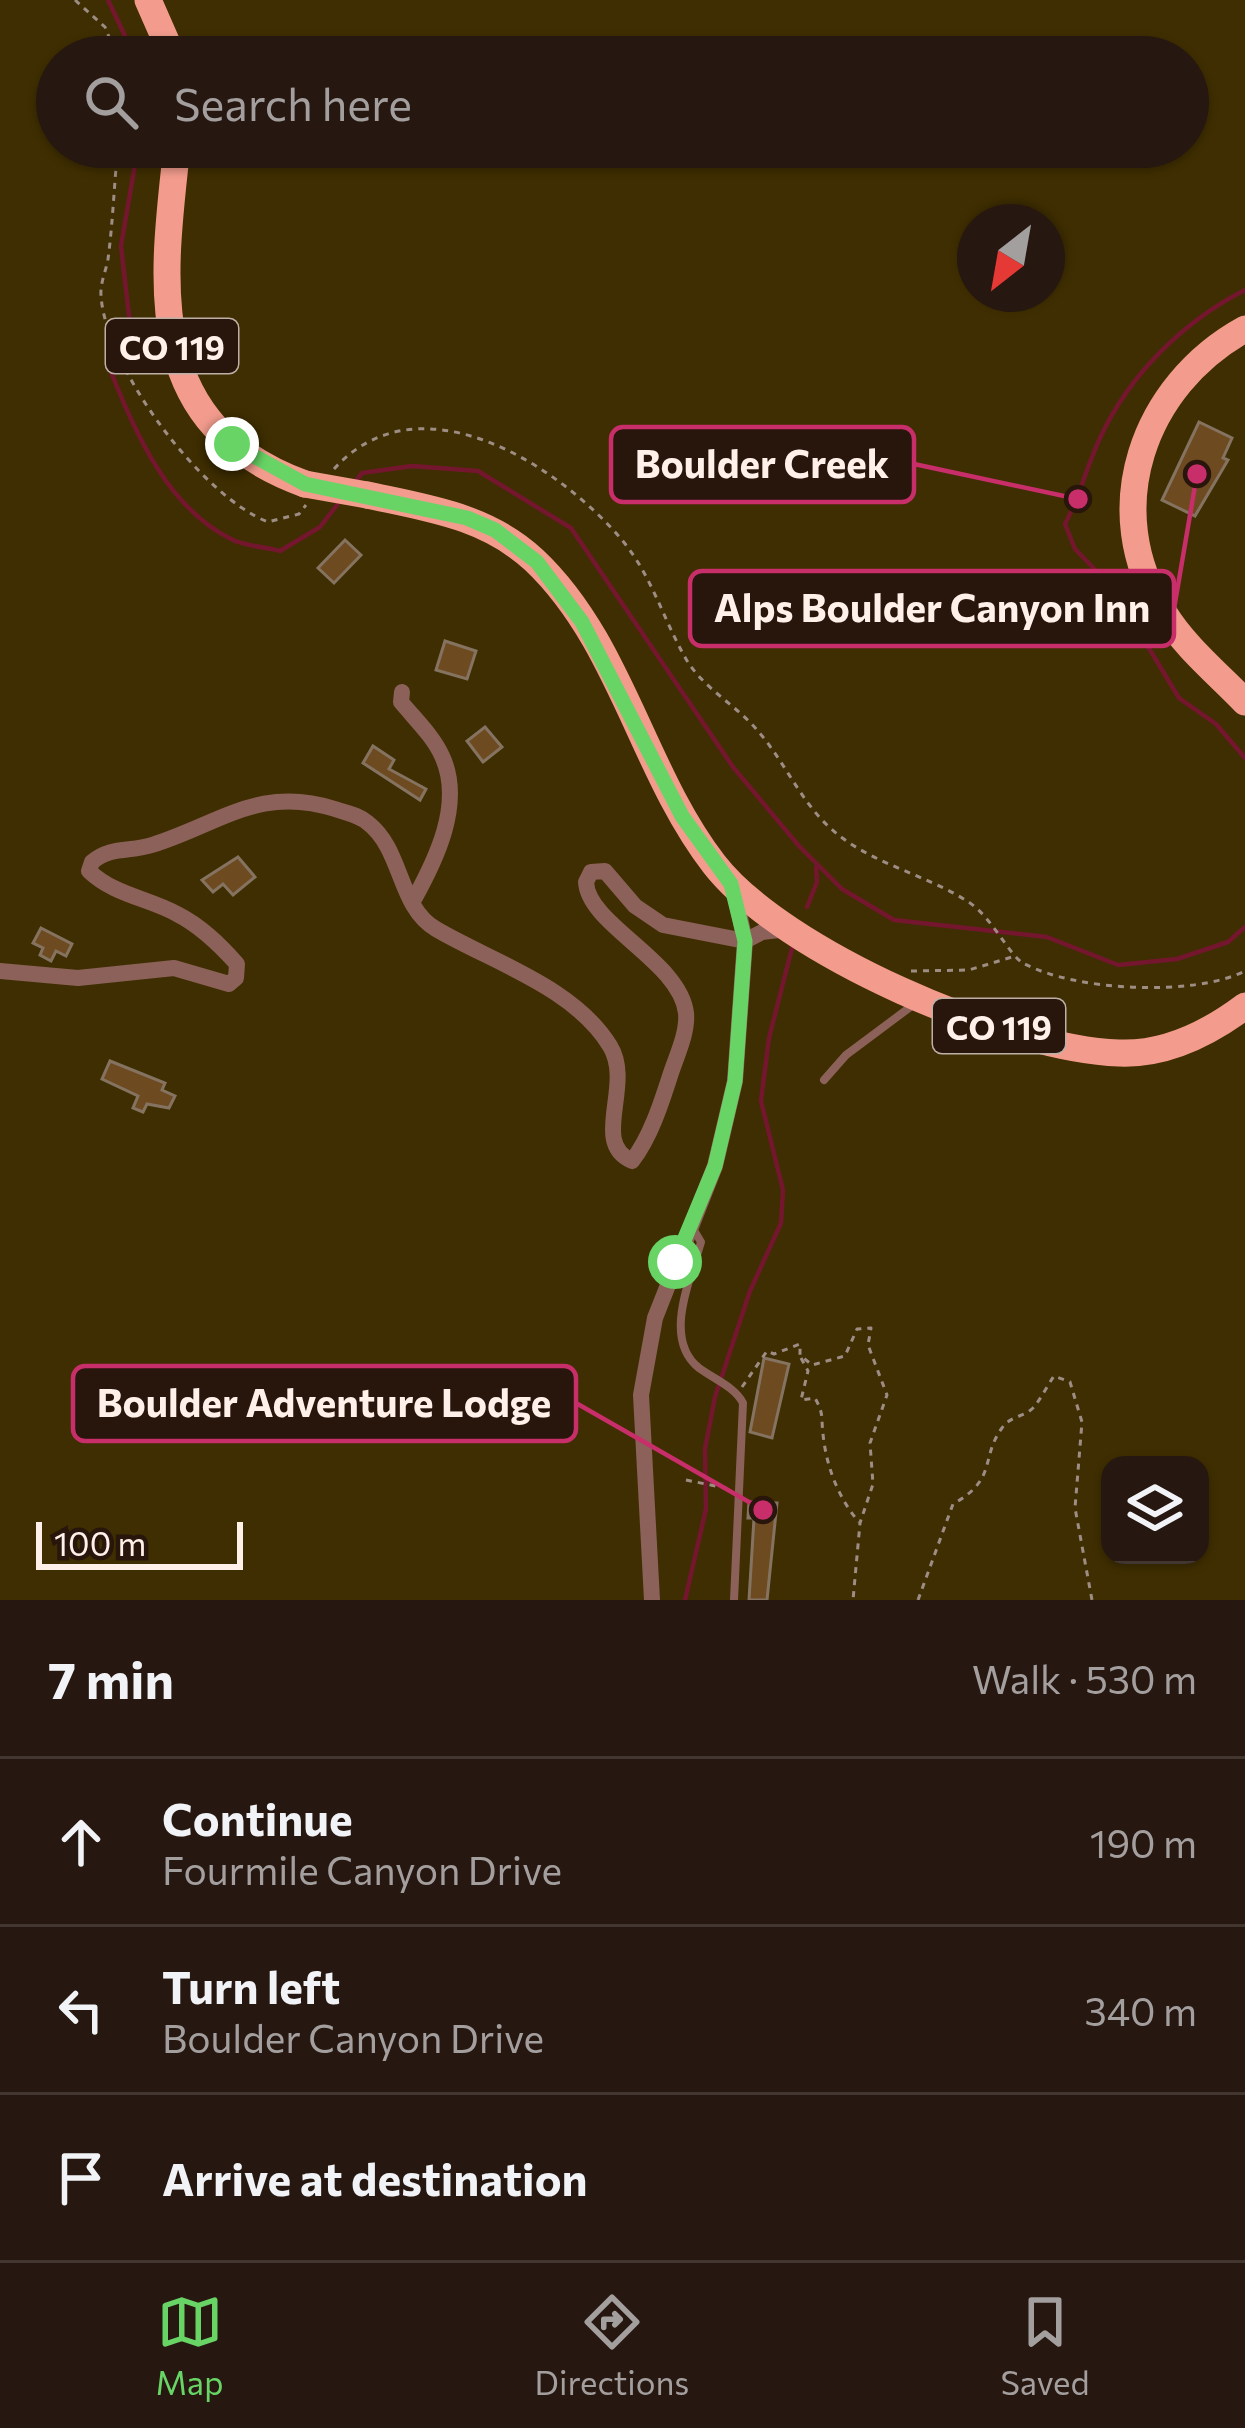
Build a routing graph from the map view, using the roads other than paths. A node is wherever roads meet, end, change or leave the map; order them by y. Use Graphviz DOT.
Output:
graph roads {
  1 [pos="148,0"];
  2 [pos="164,36"];
  3 [pos="175,168"];
  4 [pos="1245,329"];
  5 [pos="402,692"];
  6 [pos="1245,702"];
  7 [pos="731,884"];
  8 [pos="413,901"];
  9 [pos="788,929"];
  10 [pos="745,941"];
  11 [pos="0,971"];
  12 [pos="924,984"];
  13 [pos="1245,1006"];
  14 [pos="824,1080"];
  15 [pos="690,1226"];
  16 [pos="652,1600"];
  17 [pos="734,1600"];
  1 -- 2 [label="main road"];
  3 -- 7 [label="main road, CO 119, bridge"];
  4 -- 6 [label="main road"];
  5 -- 8 [label="street"];
  7 -- 9 [label="main road, CO 119"];
  7 -- 10 [label="street"];
  8 -- 10 [label="street"];
  8 -- 11 [label="street"];
  9 -- 10 [label="street"];
  9 -- 12 [label="main road, CO 119"];
  10 -- 15 [label="street"];
  12 -- 13 [label="main road, CO 119"];
  12 -- 14 [label="lane"];
  15 -- 16 [label="street"];
  15 -- 17 [label="lane"];
}
